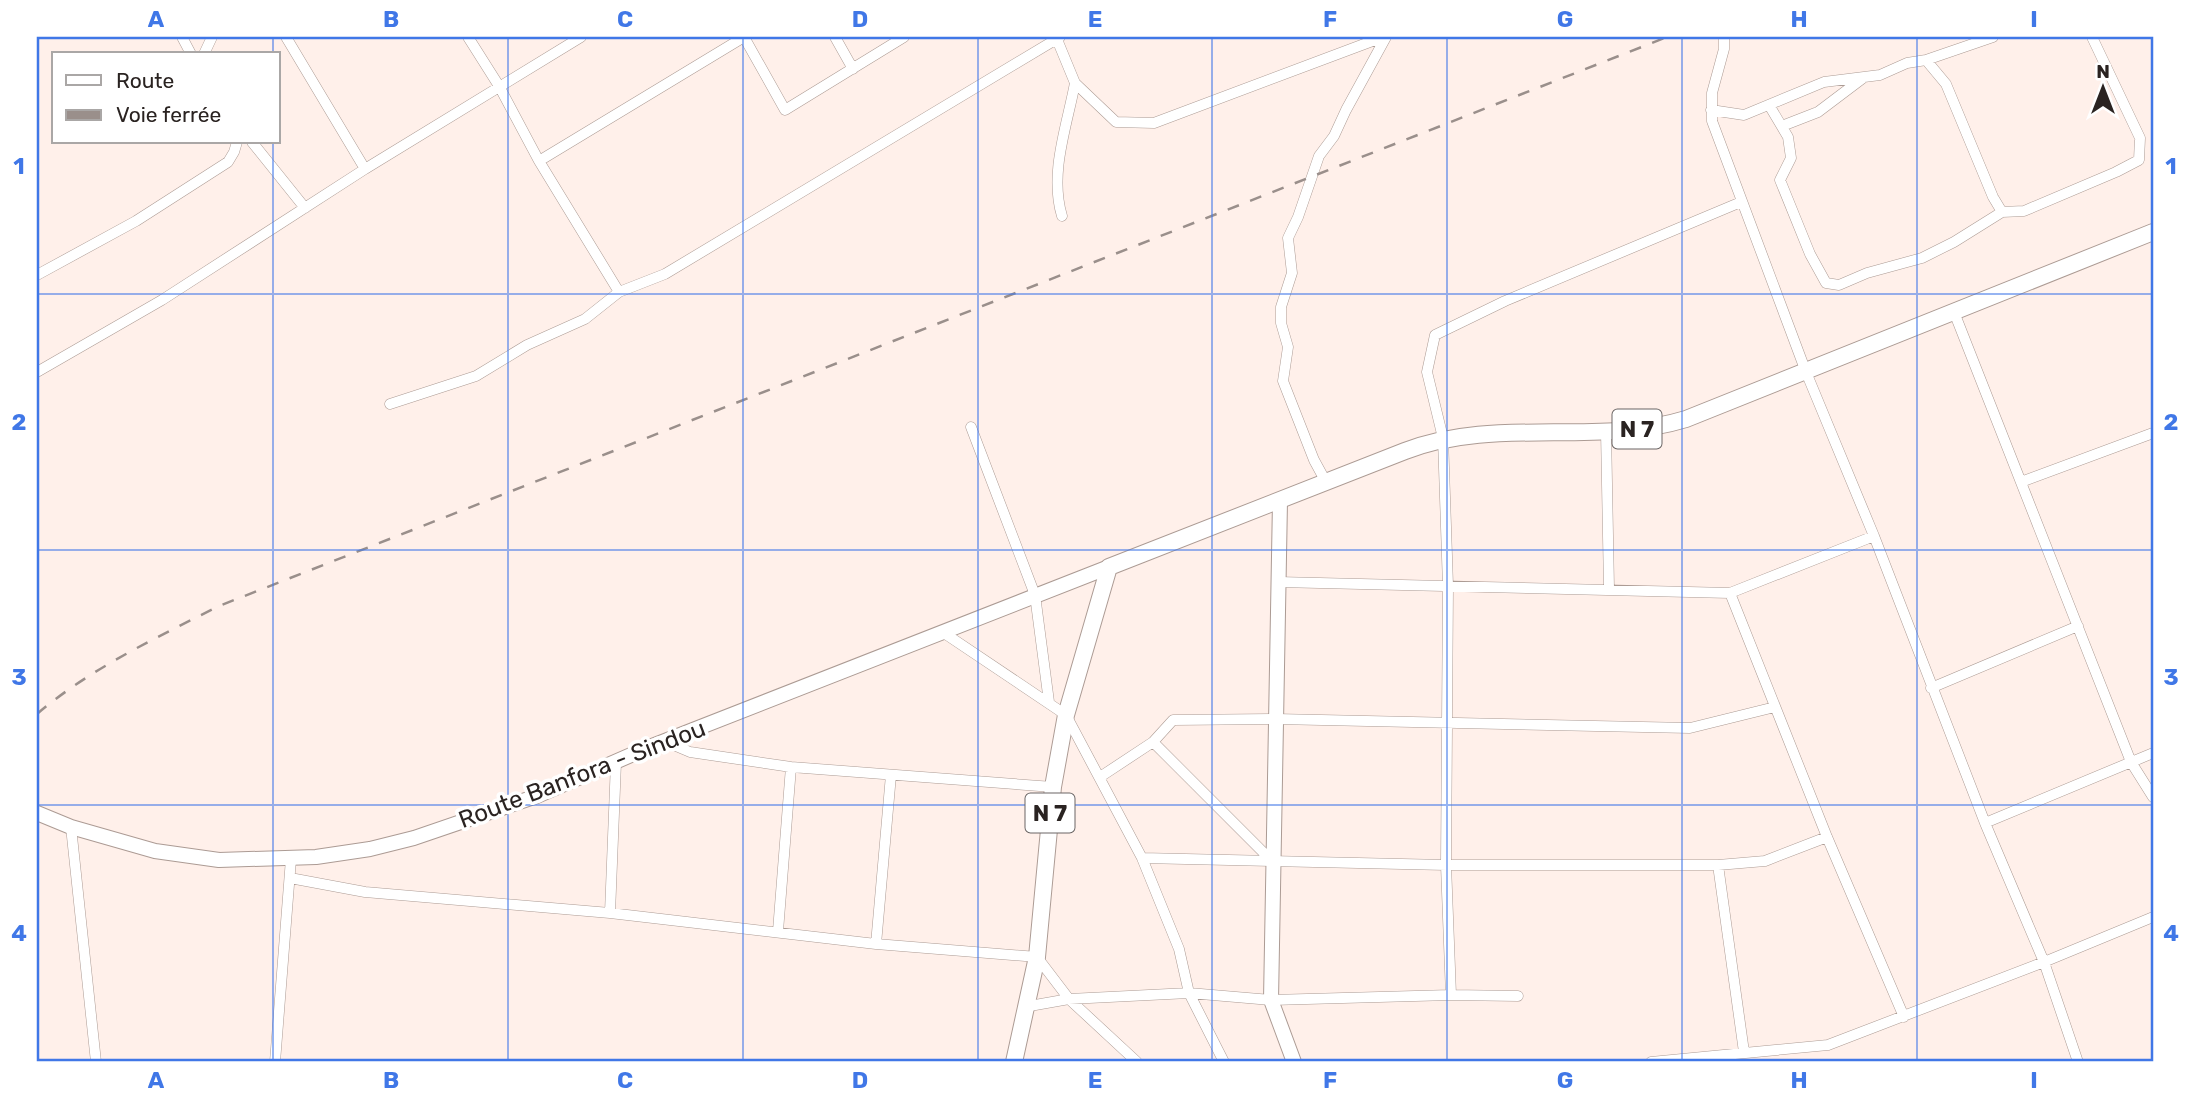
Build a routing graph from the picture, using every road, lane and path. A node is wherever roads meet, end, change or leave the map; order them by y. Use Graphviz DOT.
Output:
graph roads {
  1 [pos="286,37"];
  2 [pos="468,37"];
  3 [pos="581,37"];
  4 [pos="744,37"];
  5 [pos="835,37"];
  6 [pos="904,37"];
  7 [pos="1057,37"];
  8 [pos="1385,37"];
  9 [pos="1724,37"];
  10 [pos="1993,37"];
  11 [pos="2092,37"];
  12 [pos="1926,60"];
  13 [pos="853,69"];
  14 [pos="1863,78"];
  15 [pos="1075,83"];
  16 [pos="499,86"];
  17 [pos="1769,105"];
  18 [pos="1712,110"];
  19 [pos="1782,126"];
  20 [pos="236,144"];
  21 [pos="254,144"];
  22 [pos="539,161"];
  23 [pos="365,169"];
  24 [pos="1741,202"];
  25 [pos="305,208"];
  26 [pos="2002,212"];
  27 [pos="1062,216"];
  28 [pos="2153,232"];
  29 [pos="37,275"];
  30 [pos="619,292"];
  31 [pos="1954,312"];
  32 [pos="37,372"];
  33 [pos="1805,372"];
  34 [pos="390,404"];
  35 [pos="971,427"];
  36 [pos="1606,431"];
  37 [pos="2153,433"];
  38 [pos="1443,438"];
  39 [pos="1326,482"];
  40 [pos="2021,482"];
  41 [pos="1280,501"];
  42 [pos="1874,536"];
  43 [pos="1109,567"];
  44 [pos="1278,582"];
  45 [pos="1448,586"];
  46 [pos="1609,588"];
  47 [pos="1730,593"];
  48 [pos="1035,595"];
  49 [pos="2078,626"];
  50 [pos="944,633"];
  51 [pos="1931,688"];
  52 [pos="1049,702"];
  53 [pos="1775,706"];
  54 [pos="1066,715"];
  55 [pos="1276,719"];
  56 [pos="1448,724"];
  57 [pos="664,741"];
  58 [pos="1153,742"];
  59 [pos="2153,753"];
  60 [pos="616,762"];
  61 [pos="2132,762"];
  62 [pos="790,767"];
  63 [pos="891,775"];
  64 [pos="1100,777"];
  65 [pos="1053,787"];
  66 [pos="2153,797"];
  67 [pos="37,813"];
  68 [pos="1985,823"];
  69 [pos="71,827"];
  70 [pos="1827,837"];
  71 [pos="1142,858"];
  72 [pos="291,859"];
  73 [pos="1273,862"];
  74 [pos="1446,864"];
  75 [pos="1718,865"];
  76 [pos="290,878"];
  77 [pos="610,913"];
  78 [pos="2153,917"];
  79 [pos="778,931"];
  80 [pos="876,944"];
  81 [pos="1037,957"];
  82 [pos="2044,962"];
  83 [pos="1189,993"];
  84 [pos="1451,995"];
  85 [pos="1518,996"];
  86 [pos="1069,999"];
  87 [pos="1270,1000"];
  88 [pos="1024,1007"];
  89 [pos="1904,1017"];
  90 [pos="1744,1052"];
  91 [pos="1672,1061"];
  92 [pos="96,1062"];
  93 [pos="275,1062"];
  94 [pos="1014,1062"];
  95 [pos="1137,1062"];
  96 [pos="1224,1062"];
  97 [pos="1294,1062"];
  98 [pos="1651,1062"];
  99 [pos="2078,1062"];
  1 -- 23 [label="street"];
  2 -- 16 [label="street"];
  3 -- 16 [label="street"];
  4 -- 13 [label="street"];
  4 -- 22 [label="street"];
  5 -- 13 [label="street"];
  6 -- 13 [label="street"];
  7 -- 15 [label="street"];
  7 -- 30 [label="street"];
  8 -- 15 [label="street"];
  8 -- 39 [label="street"];
  9 -- 18 [label="street"];
  10 -- 12 [label="street"];
  11 -- 26 [label="street"];
  12 -- 14 [label="street"];
  12 -- 26 [label="street"];
  14 -- 17 [label="street"];
  14 -- 19 [label="street"];
  15 -- 27 [label="street"];
  16 -- 22 [label="street"];
  16 -- 23 [label="street"];
  17 -- 18 [label="street"];
  17 -- 19 [label="street"];
  18 -- 24 [label="street"];
  19 -- 26 [label="street"];
  20 -- 29 [label="street"];
  21 -- 25 [label="street"];
  22 -- 30 [label="street"];
  23 -- 25 [label="street"];
  24 -- 33 [label="street"];
  24 -- 38 [label="street"];
  25 -- 32 [label="street"];
  28 -- 31 [label="highway, N 7"];
  30 -- 34 [label="street"];
  31 -- 33 [label="highway, N 7"];
  31 -- 40 [label="street"];
  33 -- 36 [label="highway, N 7"];
  33 -- 42 [label="street"];
  35 -- 48 [label="street"];
  36 -- 38 [label="highway, N 7"];
  36 -- 46 [label="street"];
  37 -- 40 [label="street"];
  38 -- 39 [label="highway, N 7"];
  38 -- 45 [label="street"];
  39 -- 41 [label="highway, N 7"];
  40 -- 49 [label="street"];
  41 -- 43 [label="highway, N 7"];
  41 -- 44 [label="main road"];
  42 -- 47 [label="street"];
  42 -- 51 [label="street"];
  43 -- 48 [label="main road, Route Banfora - Sindou"];
  43 -- 54 [label="highway, N 7"];
  44 -- 45 [label="street"];
  44 -- 55 [label="main road"];
  45 -- 46 [label="street"];
  45 -- 56 [label="street"];
  46 -- 47 [label="street"];
  47 -- 53 [label="street"];
  48 -- 50 [label="main road, Route Banfora - Sindou"];
  48 -- 52 [label="street"];
  49 -- 51 [label="street"];
  49 -- 61 [label="street"];
  50 -- 52 [label="street"];
  50 -- 57 [label="main road, Route Banfora - Sindou"];
  51 -- 68 [label="street"];
  52 -- 54 [label="street"];
  53 -- 56 [label="street"];
  53 -- 70 [label="street"];
  54 -- 64 [label="street"];
  54 -- 65 [label="highway, N 7"];
  55 -- 56 [label="street"];
  55 -- 58 [label="street"];
  55 -- 73 [label="main road"];
  56 -- 74 [label="street"];
  57 -- 60 [label="main road, Route Banfora - Sindou"];
  57 -- 62 [label="street"];
  58 -- 64 [label="street"];
  58 -- 73 [label="street"];
  59 -- 61 [label="street"];
  60 -- 72 [label="main road, Route Banfora - Sindou"];
  60 -- 77 [label="street"];
  61 -- 66 [label="street"];
  61 -- 68 [label="street"];
  62 -- 63 [label="street"];
  62 -- 79 [label="street"];
  63 -- 65 [label="street"];
  63 -- 80 [label="street"];
  64 -- 71 [label="street"];
  65 -- 81 [label="highway, N 7"];
  67 -- 69 [label="main road, Route Banfora - Sindou"];
  68 -- 82 [label="street"];
  69 -- 72 [label="main road, Route Banfora - Sindou"];
  69 -- 92 [label="street"];
  70 -- 75 [label="street"];
  70 -- 89 [label="street"];
  71 -- 73 [label="street"];
  71 -- 83 [label="street"];
  72 -- 76 [label="street"];
  73 -- 74 [label="street"];
  73 -- 87 [label="main road"];
  74 -- 75 [label="street"];
  74 -- 84 [label="street"];
  75 -- 90 [label="street"];
  76 -- 77 [label="street"];
  76 -- 93 [label="street"];
  77 -- 79 [label="street"];
  78 -- 82 [label="street"];
  79 -- 80 [label="street"];
  80 -- 81 [label="street"];
  81 -- 86 [label="street"];
  81 -- 88 [label="highway, N 7"];
  82 -- 89 [label="street"];
  82 -- 99 [label="street"];
  83 -- 86 [label="street"];
  83 -- 87 [label="street"];
  83 -- 96 [label="street"];
  84 -- 85 [label="street"];
  84 -- 87 [label="street"];
  86 -- 88 [label="street"];
  86 -- 95 [label="street"];
  87 -- 97 [label="main road"];
  88 -- 94 [label="highway, N 7"];
  89 -- 90 [label="street"];
  90 -- 91 [label="street"];
  91 -- 98 [label="street"];
}
